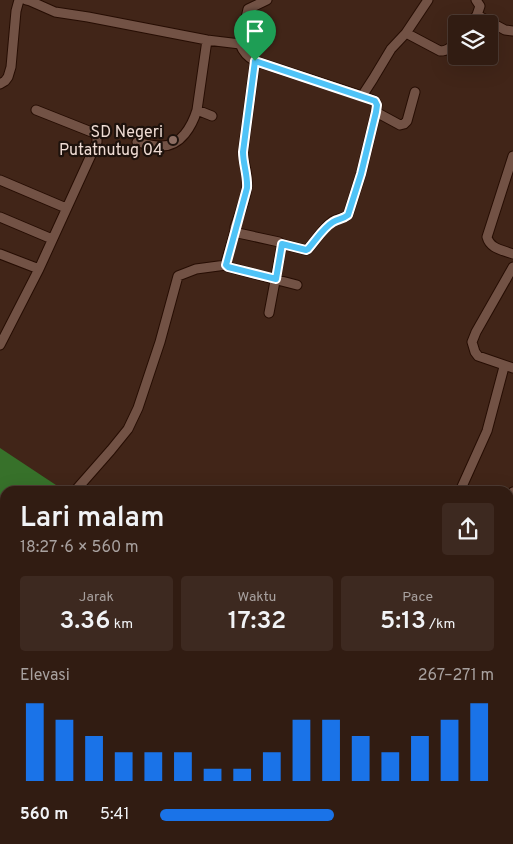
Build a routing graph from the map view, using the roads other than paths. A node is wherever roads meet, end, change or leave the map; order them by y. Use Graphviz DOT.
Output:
graph roads {
  1 [pos="19,0"];
  2 [pos="26,0"];
  3 [pos="267,0"];
  4 [pos="428,0"];
  5 [pos="476,0"];
  6 [pos="249,5"];
  7 [pos="477,15"];
  8 [pos="498,25"];
  9 [pos="510,31"];
  10 [pos="406,33"];
  11 [pos="207,40"];
  12 [pos="240,44"];
  13 [pos="448,50"];
  14 [pos="255,61"];
  15 [pos="0,84"];
  16 [pos="415,92"];
  17 [pos="362,96"];
  18 [pos="36,110"];
  19 [pos="197,110"];
  20 [pos="376,112"];
  21 [pos="212,116"];
  22 [pos="137,142"];
  23 [pos="513,156"];
  24 [pos="0,180"];
  25 [pos="66,208"];
  26 [pos="0,217"];
  27 [pos="235,231"];
  28 [pos="52,239"];
  29 [pos="282,244"];
  30 [pos="0,254"];
  31 [pos="513,254"];
  32 [pos="226,265"];
  33 [pos="513,267"];
  34 [pos="39,269"];
  35 [pos="276,279"];
  36 [pos="297,285"];
  37 [pos="269,313"];
  38 [pos="0,345"];
  39 [pos="504,365"];
  40 [pos="513,368"];
  41 [pos="80,486"];
  42 [pos="462,486"];
  1 -- 15 [label="street"];
  2 -- 11 [label="street"];
  3 -- 6 [label="street"];
  4 -- 10 [label="street"];
  5 -- 7 [label="street"];
  6 -- 12 [label="street"];
  8 -- 9 [label="street"];
  10 -- 13 [label="street"];
  10 -- 17 [label="street"];
  11 -- 12 [label="street"];
  11 -- 19 [label="street"];
  12 -- 14 [label="street"];
  14 -- 17 [label="street"];
  14 -- 27 [label="street"];
  16 -- 20 [label="street"];
  17 -- 20 [label="street"];
  18 -- 25 [label="street"];
  19 -- 21 [label="street"];
  19 -- 22 [label="street"];
  20 -- 29 [label="street"];
  23 -- 31 [label="street"];
  24 -- 25 [label="street"];
  25 -- 28 [label="street"];
  26 -- 28 [label="street"];
  27 -- 29 [label="street"];
  27 -- 32 [label="street"];
  28 -- 34 [label="street"];
  29 -- 35 [label="street"];
  30 -- 34 [label="street"];
  32 -- 35 [label="street"];
  32 -- 41 [label="street"];
  33 -- 39 [label="street"];
  34 -- 38 [label="street"];
  35 -- 36 [label="street"];
  35 -- 37 [label="street"];
  39 -- 40 [label="street"];
  39 -- 42 [label="street"];
}
